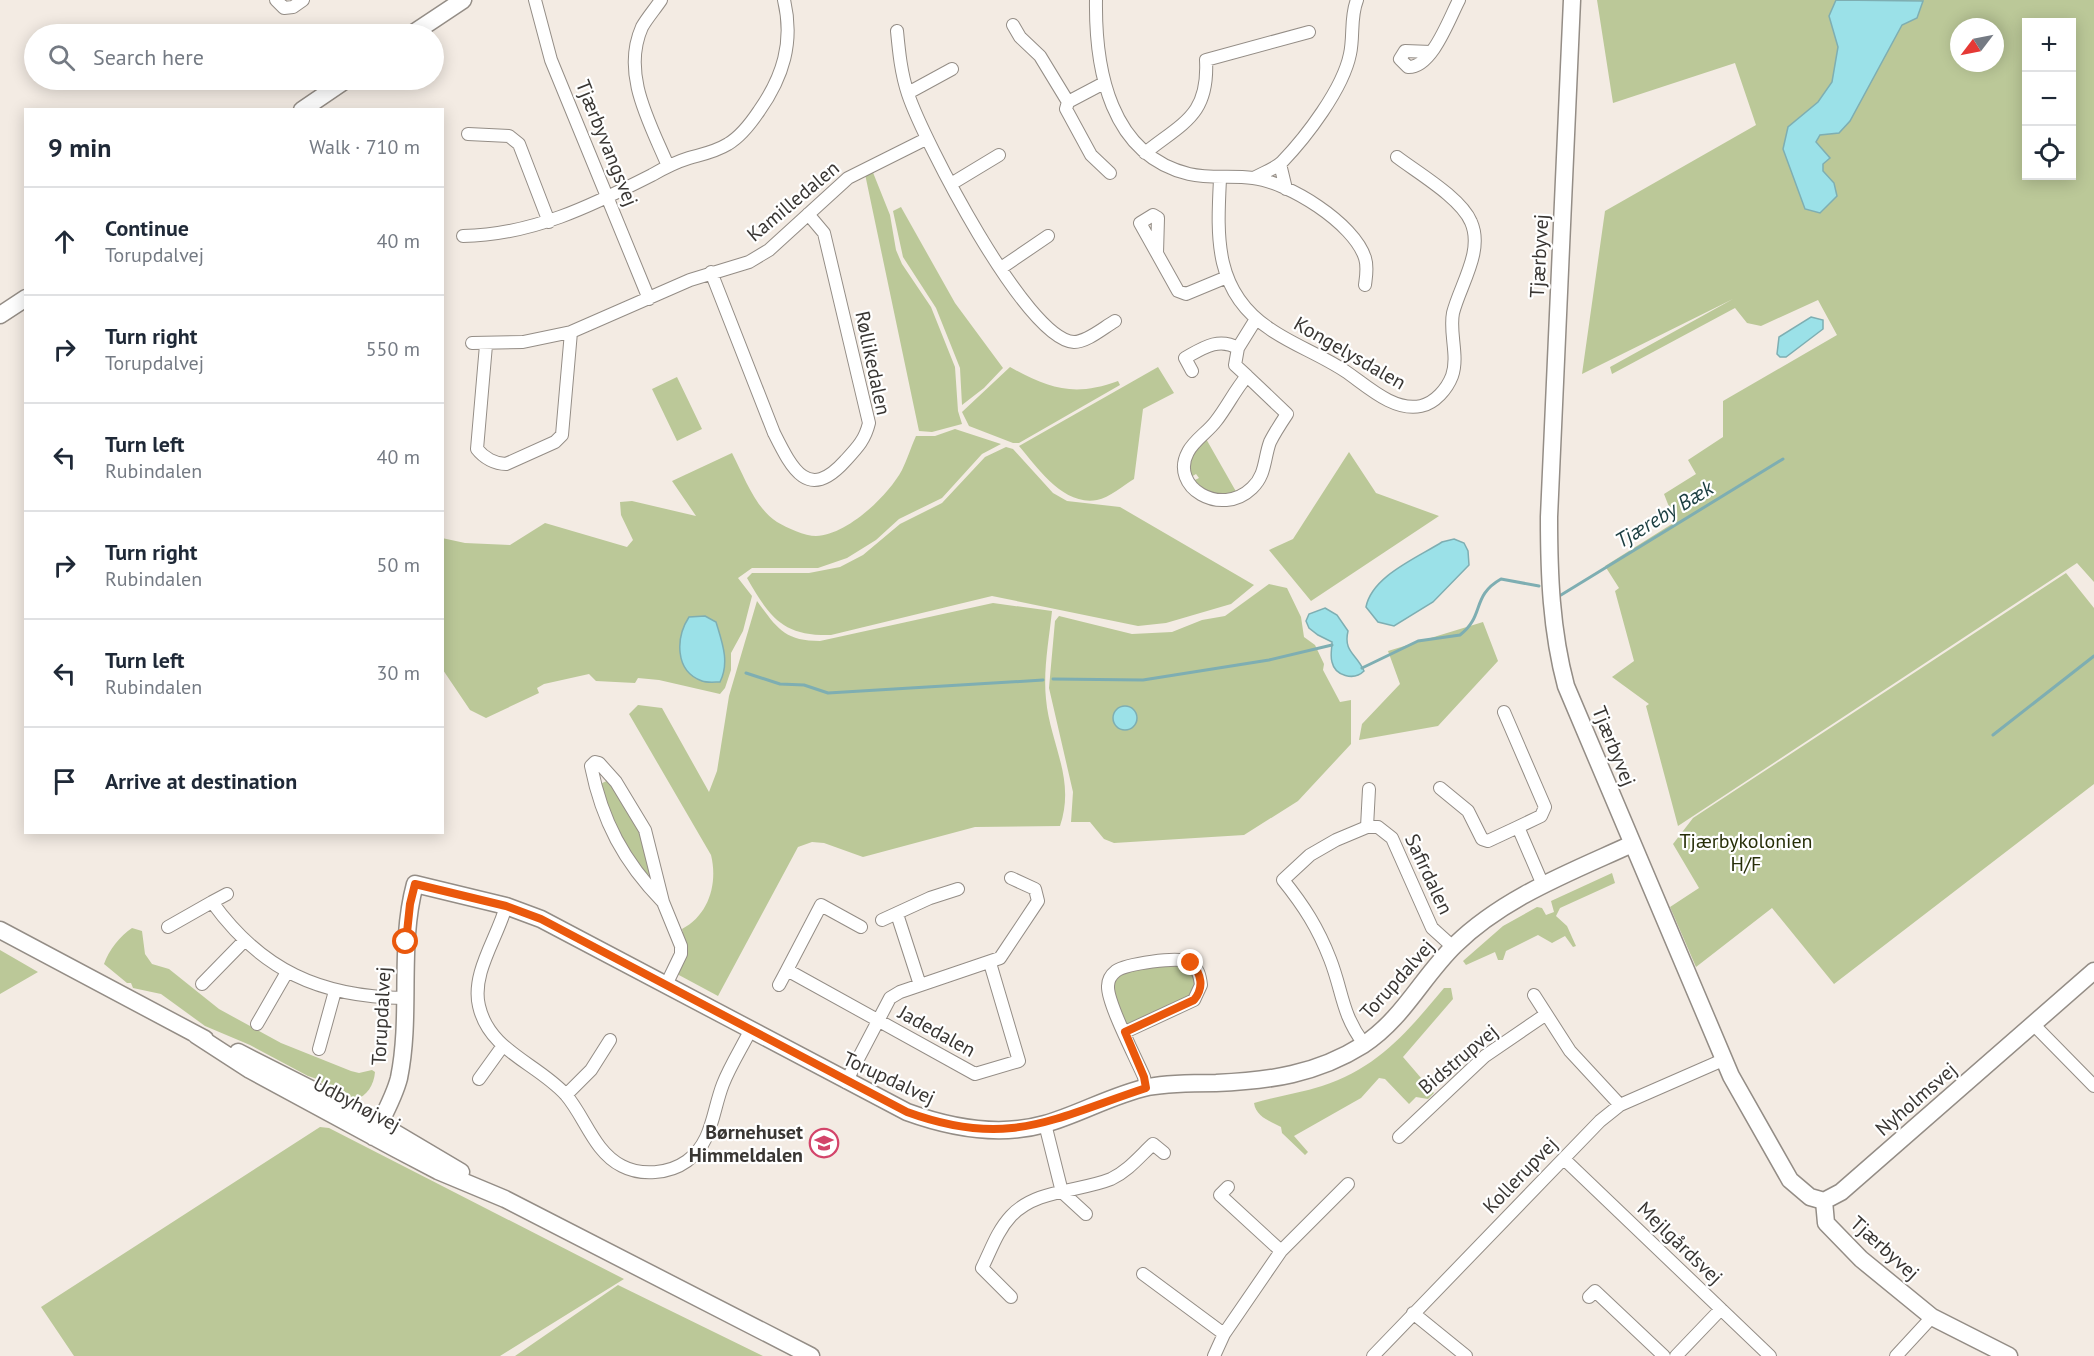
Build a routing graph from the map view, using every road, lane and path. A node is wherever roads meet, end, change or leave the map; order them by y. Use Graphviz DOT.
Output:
graph roads {
  1 [pos="276,0"];
  2 [pos="303,0"];
  3 [pos="463,0"];
  4 [pos="535,0"];
  5 [pos="661,0"];
  6 [pos="784,0"];
  7 [pos="1096,0"];
  8 [pos="1358,0"];
  9 [pos="1459,0"];
  10 [pos="1572,0"];
  11 [pos="427,24"];
  12 [pos="1013,26"];
  13 [pos="897,31"];
  14 [pos="1309,32"];
  15 [pos="1431,52"];
  16 [pos="952,69"];
  17 [pos="1104,83"];
  18 [pos="331,90"];
  19 [pos="908,93"];
  20 [pos="1068,102"];
  21 [pos="305,108"];
  22 [pos="468,134"];
  23 [pos="926,140"];
  24 [pos="1145,153"];
  25 [pos="999,155"];
  26 [pos="1396,157"];
  27 [pos="1280,164"];
  28 [pos="668,166"];
  29 [pos="1110,173"];
  30 [pos="1254,178"];
  31 [pos="1220,179"];
  32 [pos="951,184"];
  33 [pos="1286,189"];
  34 [pos="607,197"];
  35 [pos="808,214"];
  36 [pos="549,222"];
  37 [pos="462,236"];
  38 [pos="1048,236"];
  39 [pos="1157,253"];
  40 [pos="1001,268"];
  41 [pos="711,272"];
  42 [pos="1227,277"];
  43 [pos="1365,285"];
  44 [pos="649,298"];
  45 [pos="24,299"];
  46 [pos="0,315"];
  47 [pos="1097,315"];
  48 [pos="1256,319"];
  49 [pos="571,332"];
  50 [pos="472,343"];
  51 [pos="486,345"];
  52 [pos="1238,348"];
  53 [pos="1192,371"];
  54 [pos="1247,376"];
  55 [pos="1504,712"];
  56 [pos="1440,788"];
  57 [pos="1369,789"];
  58 [pos="1367,827"];
  59 [pos="1518,827"];
  60 [pos="1632,844"];
  61 [pos="1011,878"];
  62 [pos="1543,885"];
  63 [pos="958,889"];
  64 [pos="227,894"];
  65 [pos="212,902"];
  66 [pos="663,902"];
  67 [pos="506,906"];
  68 [pos="897,914"];
  69 [pos="882,920"];
  70 [pos="168,927"];
  71 [pos="861,927"];
  72 [pos="0,930"];
  73 [pos="244,941"];
  74 [pos="1454,947"];
  75 [pos="990,963"];
  76 [pos="787,970"];
  77 [pos="2094,971"];
  78 [pos="287,972"];
  79 [pos="202,984"];
  80 [pos="666,984"];
  81 [pos="779,985"];
  82 [pos="920,985"];
  83 [pos="335,991"];
  84 [pos="1534,995"];
  85 [pos="404,998"];
  86 [pos="1545,1015"];
  87 [pos="878,1020"];
  88 [pos="257,1024"];
  89 [pos="2033,1024"];
  90 [pos="750,1031"];
  91 [pos="1125,1032"];
  92 [pos="610,1040"];
  93 [pos="1364,1044"];
  94 [pos="502,1047"];
  95 [pos="319,1049"];
  96 [pos="1723,1060"];
  97 [pos="479,1079"];
  98 [pos="846,1082"];
  99 [pos="2094,1086"];
  100 [pos="1146,1088"];
  101 [pos="566,1095"];
  102 [pos="1620,1105"];
  103 [pos="1045,1124"];
  104 [pos="376,1130"];
  105 [pos="1399,1137"];
  106 [pos="1164,1153"];
  107 [pos="1564,1159"];
  108 [pos="1348,1184"];
  109 [pos="1228,1187"];
  110 [pos="1062,1192"];
  111 [pos="1824,1201"];
  112 [pos="1086,1214"];
  113 [pos="1281,1251"];
  114 [pos="1143,1274"];
  115 [pos="1011,1297"];
  116 [pos="1589,1298"];
  117 [pos="1721,1309"];
  118 [pos="1413,1313"];
  119 [pos="1932,1317"];
  120 [pos="1224,1334"];
  121 [pos="811,1356"];
  122 [pos="1214,1356"];
  123 [pos="1373,1356"];
  124 [pos="1466,1356"];
  125 [pos="1664,1356"];
  126 [pos="1676,1356"];
  127 [pos="1770,1356"];
  128 [pos="1896,1356"];
  129 [pos="2009,1356"];
  1 -- 2 [label="street"];
  3 -- 11 [label="street"];
  4 -- 34 [label="street, Tjærbyvangsvej"];
  5 -- 28 [label="street"];
  6 -- 28 [label="street"];
  7 -- 17 [label="street"];
  8 -- 27 [label="street"];
  9 -- 15 [label="street"];
  10 -- 60 [label="street, Tjærbyvej"];
  12 -- 20 [label="street"];
  13 -- 19 [label="street"];
  14 -- 24 [label="street"];
  16 -- 19 [label="street"];
  17 -- 20 [label="street"];
  17 -- 24 [label="street"];
  18 -- 21 [label="street"];
  19 -- 23 [label="street"];
  20 -- 29 [label="street"];
  22 -- 36 [label="street"];
  23 -- 32 [label="street"];
  23 -- 35 [label="street, Kamilledalen"];
  24 -- 31 [label="street"];
  25 -- 32 [label="street"];
  26 -- 48 [label="street, Kongelysdalen"];
  27 -- 30 [label="street"];
  27 -- 33 [label="street"];
  28 -- 34 [label="street"];
  30 -- 31 [label="street"];
  30 -- 33 [label="street"];
  31 -- 42 [label="street, Kongelysdalen"];
  32 -- 40 [label="street"];
  33 -- 43 [label="street"];
  34 -- 36 [label="street"];
  34 -- 44 [label="street, Tjærbyvangsvej"];
  35 -- 41 [label="street, Kamilledalen"];
  35 -- 41 [label="street, Røllikedalen"];
  36 -- 37 [label="street"];
  38 -- 40 [label="street"];
  39 -- 42 [label="street"];
  40 -- 47 [label="street"];
  41 -- 44 [label="street, Kamilledalen"];
  42 -- 48 [label="street, Kongelysdalen"];
  44 -- 49 [label="street, Kamilledalen"];
  45 -- 46 [label="street"];
  48 -- 52 [label="street"];
  49 -- 51 [label="street, Kamilledalen"];
  49 -- 51 [label="street"];
  50 -- 51 [label="street, Kamilledalen"];
  52 -- 53 [label="street"];
  52 -- 54 [label="street"];
  54 -- 54 [label="street"];
  55 -- 59 [label="street"];
  56 -- 59 [label="street"];
  57 -- 58 [label="street"];
  58 -- 74 [label="street, Safirdalen"];
  58 -- 93 [label="street"];
  59 -- 62 [label="street"];
  60 -- 62 [label="street, Torupdalvej"];
  60 -- 96 [label="street, Tjærbyvej"];
  61 -- 75 [label="street, Jadedalen"];
  62 -- 74 [label="street, Torupdalvej"];
  63 -- 68 [label="street"];
  64 -- 65 [label="street"];
  65 -- 70 [label="street"];
  65 -- 73 [label="street"];
  66 -- 66 [label="street"];
  66 -- 80 [label="street"];
  67 -- 80 [label="street, Torupdalvej"];
  67 -- 85 [label="street, Torupdalvej"];
  67 -- 94 [label="street"];
  68 -- 69 [label="street"];
  68 -- 82 [label="street, Jadedalen"];
  71 -- 76 [label="street"];
  72 -- 104 [label="street, Udbyhøjvej"];
  73 -- 78 [label="street"];
  73 -- 79 [label="street"];
  74 -- 93 [label="street, Torupdalvej"];
  75 -- 82 [label="street, Jadedalen"];
  75 -- 87 [label="street, Jadedalen"];
  76 -- 81 [label="street"];
  76 -- 87 [label="street, Jadedalen"];
  77 -- 89 [label="street, Nyholmsvej"];
  78 -- 83 [label="street"];
  78 -- 88 [label="street"];
  80 -- 90 [label="street, Torupdalvej"];
  82 -- 87 [label="street, Jadedalen"];
  83 -- 85 [label="street"];
  83 -- 95 [label="street"];
  84 -- 86 [label="street"];
  85 -- 104 [label="street, Torupdalvej"];
  86 -- 102 [label="street"];
  86 -- 105 [label="street, Bidstrupvej"];
  87 -- 98 [label="street, Jadedalen"];
  89 -- 99 [label="street"];
  89 -- 111 [label="street, Nyholmsvej"];
  90 -- 98 [label="street, Torupdalvej"];
  90 -- 101 [label="street"];
  91 -- 91 [label="street"];
  91 -- 100 [label="street"];
  92 -- 101 [label="street"];
  93 -- 100 [label="street, Torupdalvej"];
  94 -- 97 [label="street"];
  94 -- 101 [label="street"];
  96 -- 102 [label="street, Kollerupvej"];
  96 -- 111 [label="street, Tjærbyvej"];
  98 -- 103 [label="street, Torupdalvej"];
  100 -- 103 [label="street, Torupdalvej"];
  102 -- 107 [label="street, Kollerupvej"];
  103 -- 110 [label="street"];
  104 -- 121 [label="street, Udbyhøjvej"];
  106 -- 110 [label="street"];
  107 -- 117 [label="street, Mejlgårdsvej"];
  107 -- 118 [label="street, Kollerupvej"];
  108 -- 113 [label="street"];
  109 -- 113 [label="street"];
  110 -- 112 [label="street"];
  110 -- 115 [label="street"];
  111 -- 119 [label="street, Tjærbyvej"];
  113 -- 120 [label="street"];
  114 -- 120 [label="street"];
  116 -- 125 [label="street"];
  117 -- 126 [label="street"];
  117 -- 127 [label="street, Mejlgårdsvej"];
  118 -- 123 [label="street, Kollerupvej"];
  118 -- 124 [label="street"];
  119 -- 128 [label="street"];
  119 -- 129 [label="street, Tjærbyvej"];
  120 -- 122 [label="street"];
}
